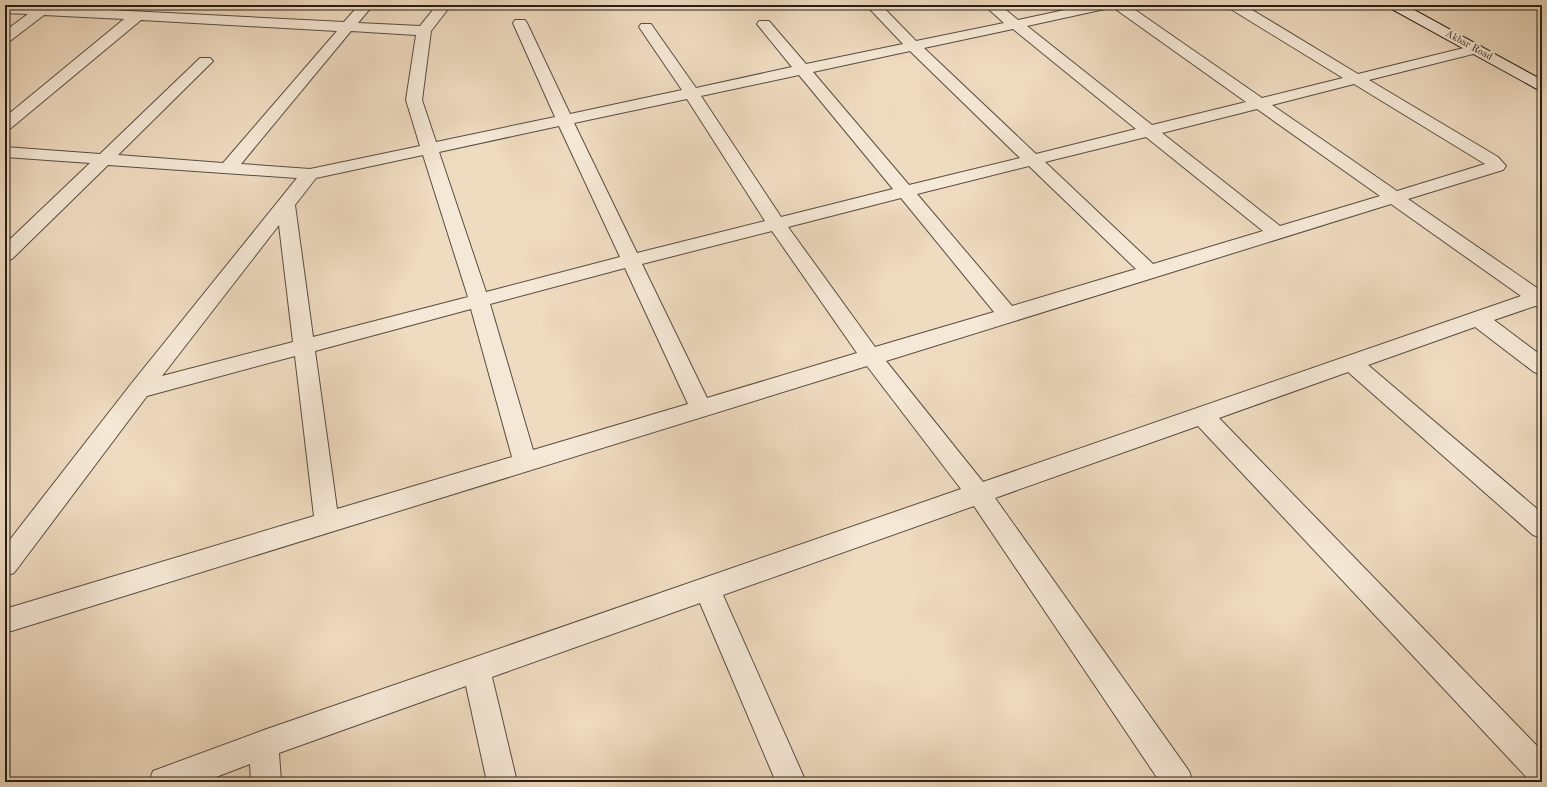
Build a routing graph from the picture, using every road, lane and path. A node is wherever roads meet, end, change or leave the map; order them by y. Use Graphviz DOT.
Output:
graph roads {
  1 [pos="164,5"];
  2 [pos="366,5"];
  3 [pos="444,5"];
  4 [pos="873,5"];
  5 [pos="991,5"];
  6 [pos="1108,5"];
  7 [pos="1119,5"];
  8 [pos="1234,5"];
  9 [pos="1395,5"];
  10 [pos="45,8"];
  11 [pos="5,10"];
  12 [pos="142,18"];
  13 [pos="520,23"];
  14 [pos="764,24"];
  15 [pos="1016,24"];
  16 [pos="346,27"];
  17 [pos="646,27"];
  18 [pos="424,31"];
  19 [pos="5,38"];
  20 [pos="913,46"];
  21 [pos="1476,49"];
  22 [pos="205,62"];
  23 [pos="802,70"];
  24 [pos="1355,80"];
  25 [pos="1542,86"];
  26 [pos="691,92"];
  27 [pos="1260,104"];
  28 [pos="564,121"];
  29 [pos="5,125"];
  30 [pos="1149,131"];
  31 [pos="430,148"];
  32 [pos="5,152"];
  33 [pos="104,159"];
  34 [pos="1033,161"];
  35 [pos="228,168"];
  36 [pos="310,174"];
  37 [pos="905,193"];
  38 [pos="1394,197"];
  39 [pos="286,204"];
  40 [pos="778,225"];
  41 [pos="1277,233"];
  42 [pos="5,255"];
  43 [pos="632,260"];
  44 [pos="1150,272"];
  45 [pos="1540,298"];
  46 [pos="479,300"];
  47 [pos="1008,315"];
  48 [pos="1478,319"];
  49 [pos="305,346"];
  50 [pos="871,357"];
  51 [pos="1351,363"];
  52 [pos="1542,367"];
  53 [pos="139,390"];
  54 [pos="701,409"];
  55 [pos="1202,416"];
  56 [pos="525,462"];
  57 [pos="979,494"];
  58 [pos="327,523"];
  59 [pos="1542,528"];
  60 [pos="5,565"];
  61 [pos="708,589"];
  62 [pos="5,621"];
  63 [pos="476,670"];
  64 [pos="264,744"];
  65 [pos="1542,772"];
  66 [pos="164,782"];
  67 [pos="266,782"];
  68 [pos="502,782"];
  69 [pos="791,782"];
  70 [pos="1178,782"];
  1 -- 12 [label="street"];
  2 -- 16 [label="street"];
  3 -- 18 [label="street"];
  4 -- 20 [label="street"];
  5 -- 15 [label="street"];
  6 -- 15 [label="street"];
  7 -- 27 [label="street"];
  8 -- 24 [label="street"];
  9 -- 21 [label="street, Akbar Road"];
  10 -- 11 [label="street"];
  10 -- 12 [label="street"];
  10 -- 19 [label="street"];
  12 -- 16 [label="street"];
  12 -- 29 [label="street"];
  13 -- 28 [label="street"];
  14 -- 23 [label="street"];
  15 -- 20 [label="street"];
  15 -- 30 [label="street"];
  16 -- 18 [label="street"];
  16 -- 35 [label="street"];
  17 -- 26 [label="street"];
  18 -- 31 [label="street"];
  20 -- 23 [label="street"];
  20 -- 34 [label="street"];
  21 -- 24 [label="street"];
  21 -- 25 [label="street, Akbar Road"];
  22 -- 33 [label="street"];
  23 -- 26 [label="street"];
  23 -- 37 [label="street"];
  24 -- 27 [label="street"];
  24 -- 38 [label="street"];
  26 -- 28 [label="street"];
  26 -- 40 [label="street"];
  27 -- 30 [label="street"];
  27 -- 38 [label="street"];
  28 -- 31 [label="street"];
  28 -- 43 [label="street"];
  30 -- 34 [label="street"];
  30 -- 41 [label="street"];
  31 -- 36 [label="street"];
  31 -- 46 [label="street"];
  32 -- 33 [label="street"];
  33 -- 35 [label="street"];
  33 -- 42 [label="street"];
  34 -- 37 [label="street"];
  34 -- 44 [label="street"];
  35 -- 36 [label="street"];
  36 -- 39 [label="street"];
  37 -- 40 [label="street"];
  37 -- 47 [label="street"];
  38 -- 41 [label="street"];
  38 -- 45 [label="street"];
  39 -- 49 [label="street"];
  39 -- 53 [label="street"];
  40 -- 43 [label="street"];
  40 -- 50 [label="street"];
  41 -- 44 [label="street"];
  43 -- 46 [label="street"];
  43 -- 54 [label="street"];
  44 -- 47 [label="street"];
  45 -- 48 [label="street"];
  46 -- 49 [label="street"];
  46 -- 56 [label="street"];
  47 -- 50 [label="street"];
  48 -- 51 [label="street"];
  48 -- 52 [label="street"];
  49 -- 53 [label="street"];
  49 -- 58 [label="street"];
  50 -- 54 [label="street"];
  50 -- 57 [label="street"];
  51 -- 55 [label="street"];
  51 -- 59 [label="street"];
  53 -- 60 [label="street"];
  54 -- 56 [label="street"];
  55 -- 57 [label="street"];
  55 -- 65 [label="street"];
  56 -- 58 [label="street"];
  57 -- 61 [label="street"];
  57 -- 70 [label="street"];
  58 -- 62 [label="street"];
  61 -- 63 [label="street"];
  61 -- 69 [label="street"];
  63 -- 64 [label="street"];
  63 -- 68 [label="street"];
  64 -- 66 [label="street"];
  64 -- 67 [label="street"];
}
